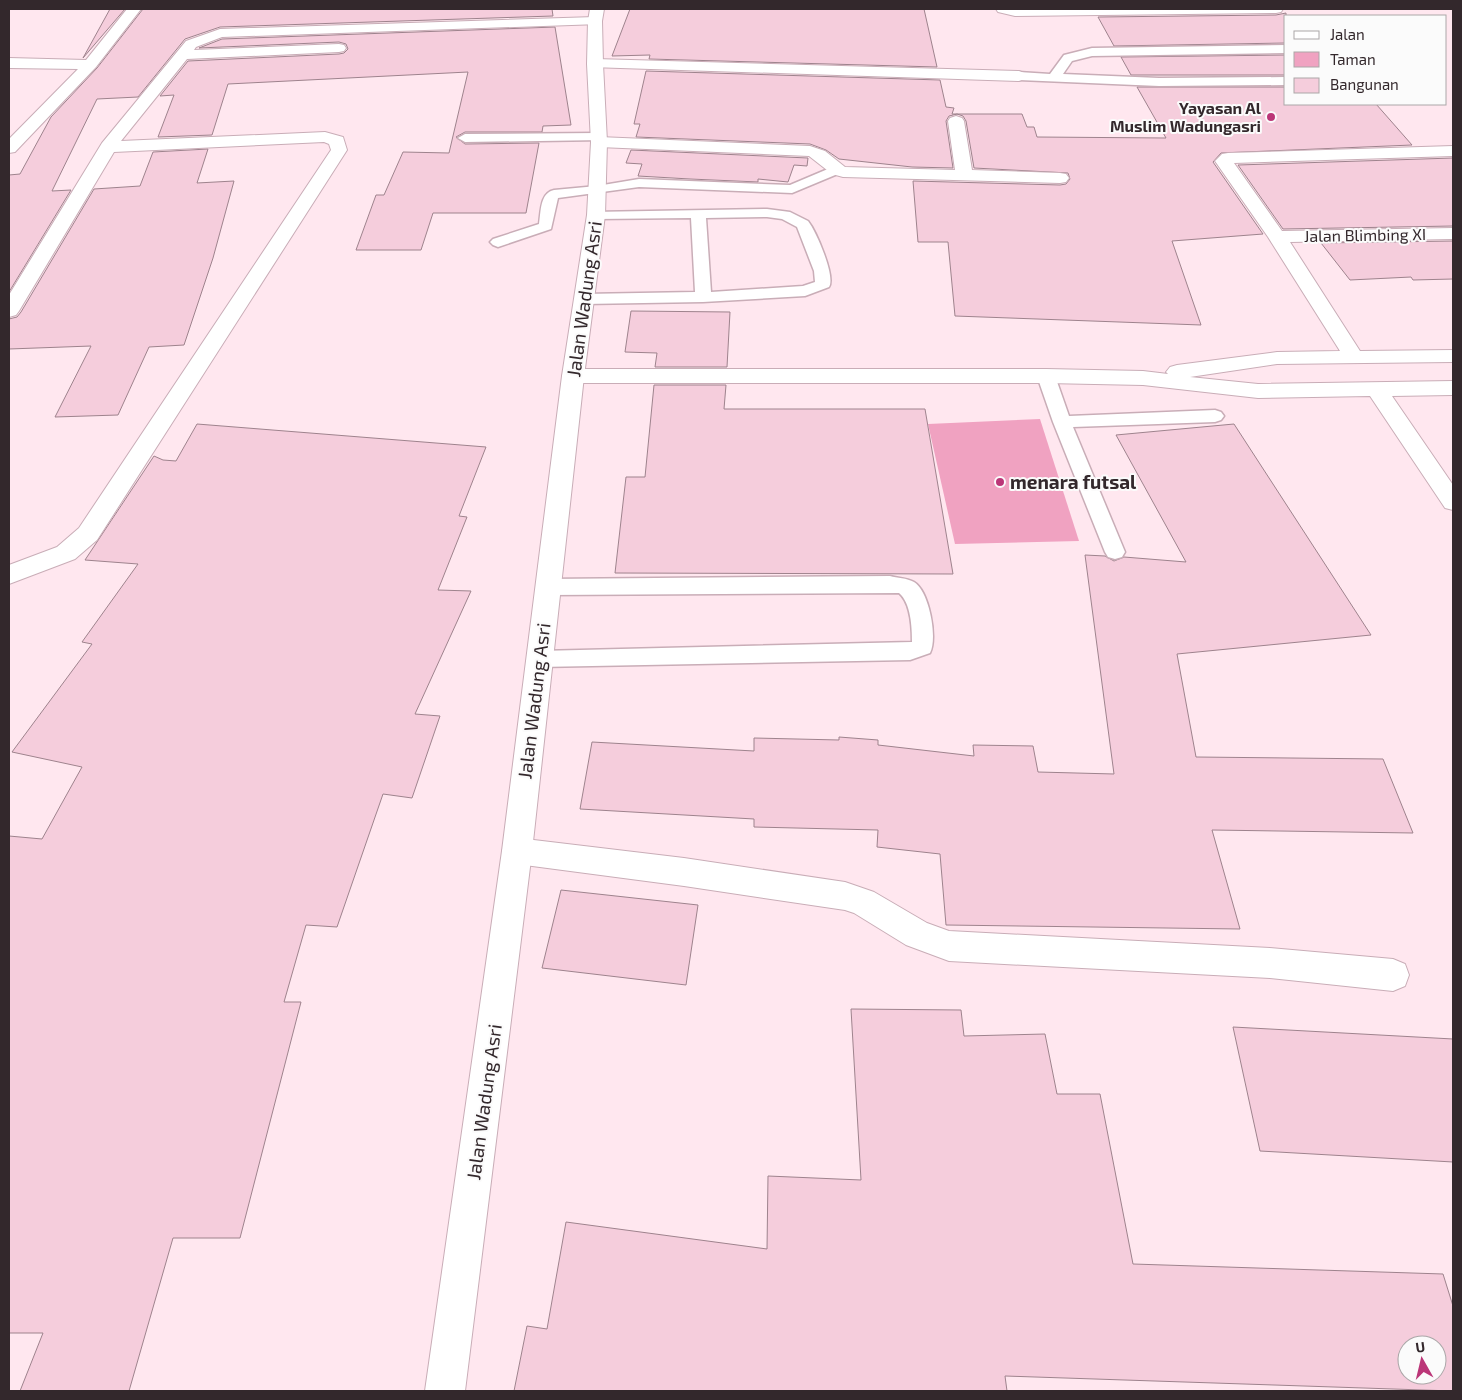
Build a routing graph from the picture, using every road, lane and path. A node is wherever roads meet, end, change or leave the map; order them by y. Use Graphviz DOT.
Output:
graph roads {
  1 [pos="134,9"];
  2 [pos="1003,9"];
  3 [pos="1133,9"];
  4 [pos="1276,9"];
  5 [pos="591,26"];
  6 [pos="357,47"];
  7 [pos="1284,50"];
  8 [pos="183,55"];
  9 [pos="1284,60"];
  10 [pos="9,63"];
  11 [pos="595,64"];
  12 [pos="90,65"];
  13 [pos="1019,76"];
  14 [pos="1054,77"];
  15 [pos="1110,81"];
  16 [pos="1284,81"];
  17 [pos="956,121"];
  18 [pos="465,138"];
  19 [pos="598,139"];
  20 [pos="108,147"];
  21 [pos="9,148"];
  22 [pos="1453,151"];
  23 [pos="835,170"];
  24 [pos="964,175"];
  25 [pos="1060,178"];
  26 [pos="596,203"];
  27 [pos="698,214"];
  28 [pos="1453,233"];
  29 [pos="1277,236"];
  30 [pos="498,242"];
  31 [pos="703,297"];
  32 [pos="584,299"];
  33 [pos="9,311"];
  34 [pos="1453,356"];
  35 [pos="1354,357"];
  36 [pos="572,376"];
  37 [pos="1046,376"];
  38 [pos="1143,378"];
  39 [pos="1453,388"];
  40 [pos="1376,389"];
  41 [pos="1215,416"];
  42 [pos="1062,422"];
  43 [pos="1453,502"];
  44 [pos="1115,552"];
  45 [pos="9,575"];
  46 [pos="548,587"];
  47 [pos="539,659"];
  48 [pos="517,851"];
  49 [pos="1392,975"];
  50 [pos="446,1391"];
  1 -- 12 [label="street"];
  2 -- 3 [label="street"];
  3 -- 4 [label="street"];
  5 -- 8 [label="street"];
  5 -- 11 [label="street, Jalan Wadung Asri"];
  6 -- 8 [label="street"];
  7 -- 14 [label="lane"];
  8 -- 20 [label="street"];
  9 -- 15 [label="lane"];
  10 -- 12 [label="street"];
  11 -- 13 [label="street"];
  11 -- 19 [label="street, Jalan Wadung Asri"];
  12 -- 21 [label="street"];
  13 -- 14 [label="lane"];
  14 -- 15 [label="lane"];
  15 -- 16 [label="lane"];
  17 -- 24 [label="street"];
  18 -- 19 [label="lane"];
  19 -- 23 [label="street"];
  19 -- 26 [label="street, Jalan Wadung Asri"];
  20 -- 33 [label="street"];
  20 -- 45 [label="street"];
  22 -- 29 [label="street"];
  23 -- 24 [label="street"];
  23 -- 26 [label="lane"];
  24 -- 25 [label="street"];
  26 -- 27 [label="lane"];
  26 -- 30 [label="lane"];
  26 -- 32 [label="street, Jalan Wadung Asri"];
  27 -- 31 [label="lane"];
  27 -- 31 [label="lane"];
  28 -- 29 [label="street, Jalan Blimbing XI"];
  29 -- 35 [label="street"];
  31 -- 32 [label="lane"];
  32 -- 36 [label="street, Jalan Wadung Asri"];
  34 -- 35 [label="street"];
  35 -- 38 [label="street"];
  36 -- 37 [label="street"];
  36 -- 46 [label="street, Jalan Wadung Asri"];
  37 -- 38 [label="street"];
  37 -- 42 [label="lane"];
  38 -- 40 [label="street"];
  39 -- 40 [label="street"];
  40 -- 43 [label="street"];
  41 -- 42 [label="lane"];
  42 -- 44 [label="lane"];
  46 -- 47 [label="street, Jalan Wadung Asri"];
  46 -- 47 [label="lane"];
  47 -- 48 [label="street, Jalan Wadung Asri"];
  48 -- 49 [label="street"];
  48 -- 50 [label="street, Jalan Wadung Asri"];
}
